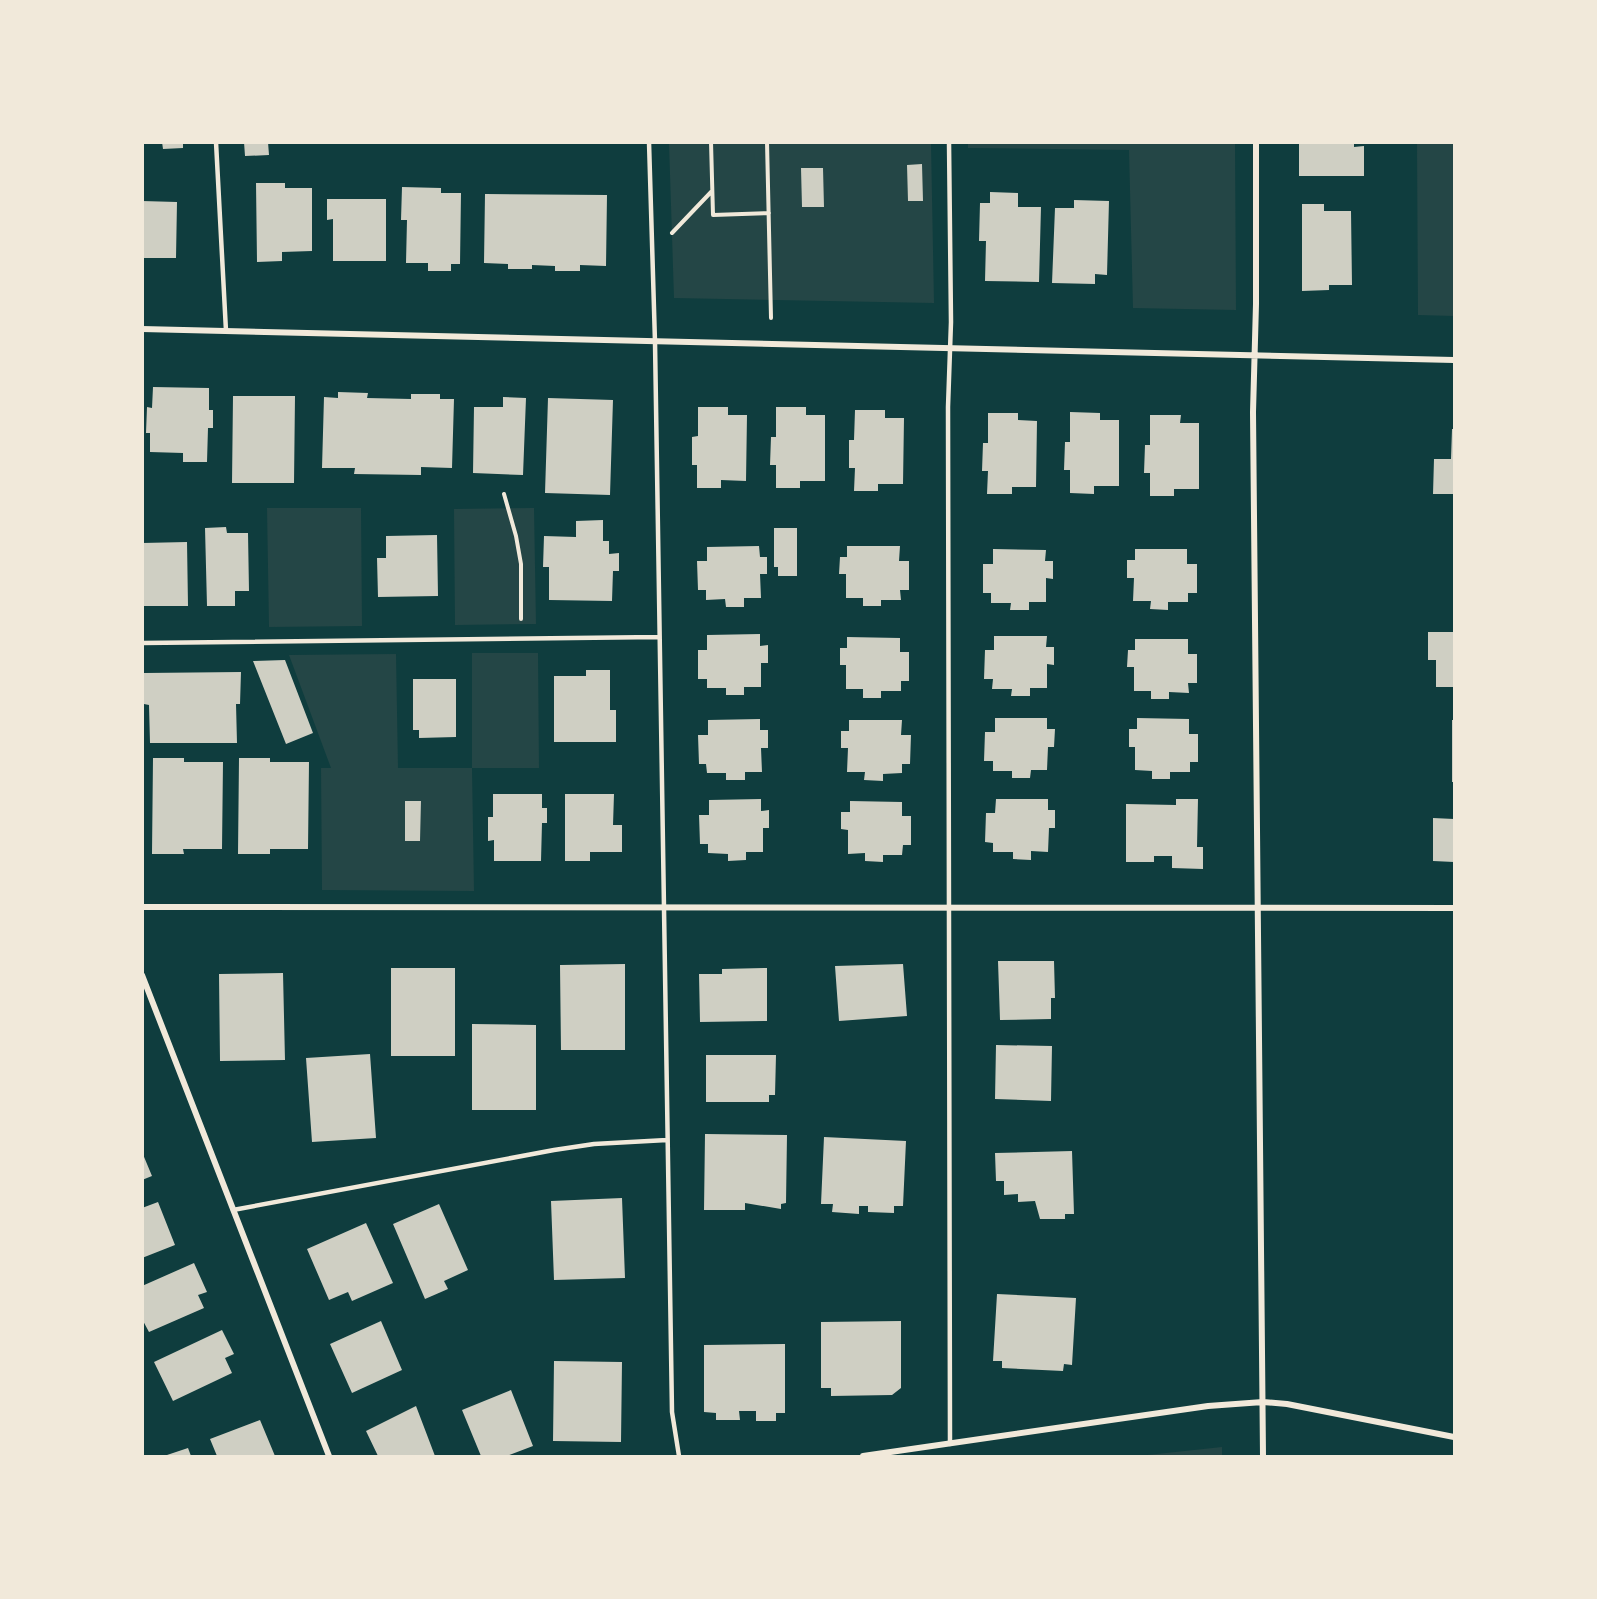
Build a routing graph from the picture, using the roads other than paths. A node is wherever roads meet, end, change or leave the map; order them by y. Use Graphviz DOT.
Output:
graph roads {
  1 [pos="216,142"];
  2 [pos="649,142"];
  3 [pos="949,142"];
  4 [pos="1256,142"];
  5 [pos="142,329"];
  6 [pos="226,331"];
  7 [pos="655,342"];
  8 [pos="950,349"];
  9 [pos="1255,356"];
  10 [pos="1455,360"];
  11 [pos="659,637"];
  12 [pos="142,643"];
  13 [pos="663,907"];
  14 [pos="142,908"];
  15 [pos="1455,908"];
  16 [pos="951,909"];
  17 [pos="1257,909"];
  18 [pos="142,975"];
  19 [pos="667,1140"];
  20 [pos="233,1210"];
  21 [pos="1263,1402"];
  22 [pos="1455,1437"];
  23 [pos="950,1444"];
  24 [pos="329,1456"];
  25 [pos="679,1456"];
  26 [pos="863,1456"];
  27 [pos="1263,1456"];
  1 -- 6 [label="lane"];
  2 -- 7 [label="lane"];
  3 -- 8 [label="lane"];
  4 -- 9 [label="street"];
  5 -- 6 [label="street"];
  6 -- 7 [label="street"];
  7 -- 8 [label="street"];
  7 -- 11 [label="lane"];
  8 -- 9 [label="street"];
  8 -- 16 [label="lane"];
  9 -- 10 [label="street"];
  9 -- 17 [label="street"];
  11 -- 12 [label="lane"];
  11 -- 13 [label="lane"];
  13 -- 14 [label="street"];
  13 -- 16 [label="street"];
  13 -- 19 [label="lane"];
  15 -- 17 [label="street"];
  16 -- 17 [label="street"];
  16 -- 23 [label="lane"];
  17 -- 21 [label="street"];
  18 -- 20 [label="street"];
  19 -- 20 [label="lane"];
  19 -- 25 [label="lane"];
  20 -- 24 [label="street"];
  21 -- 22 [label="street"];
  21 -- 23 [label="street"];
  21 -- 27 [label="street"];
  23 -- 26 [label="street"];
}
